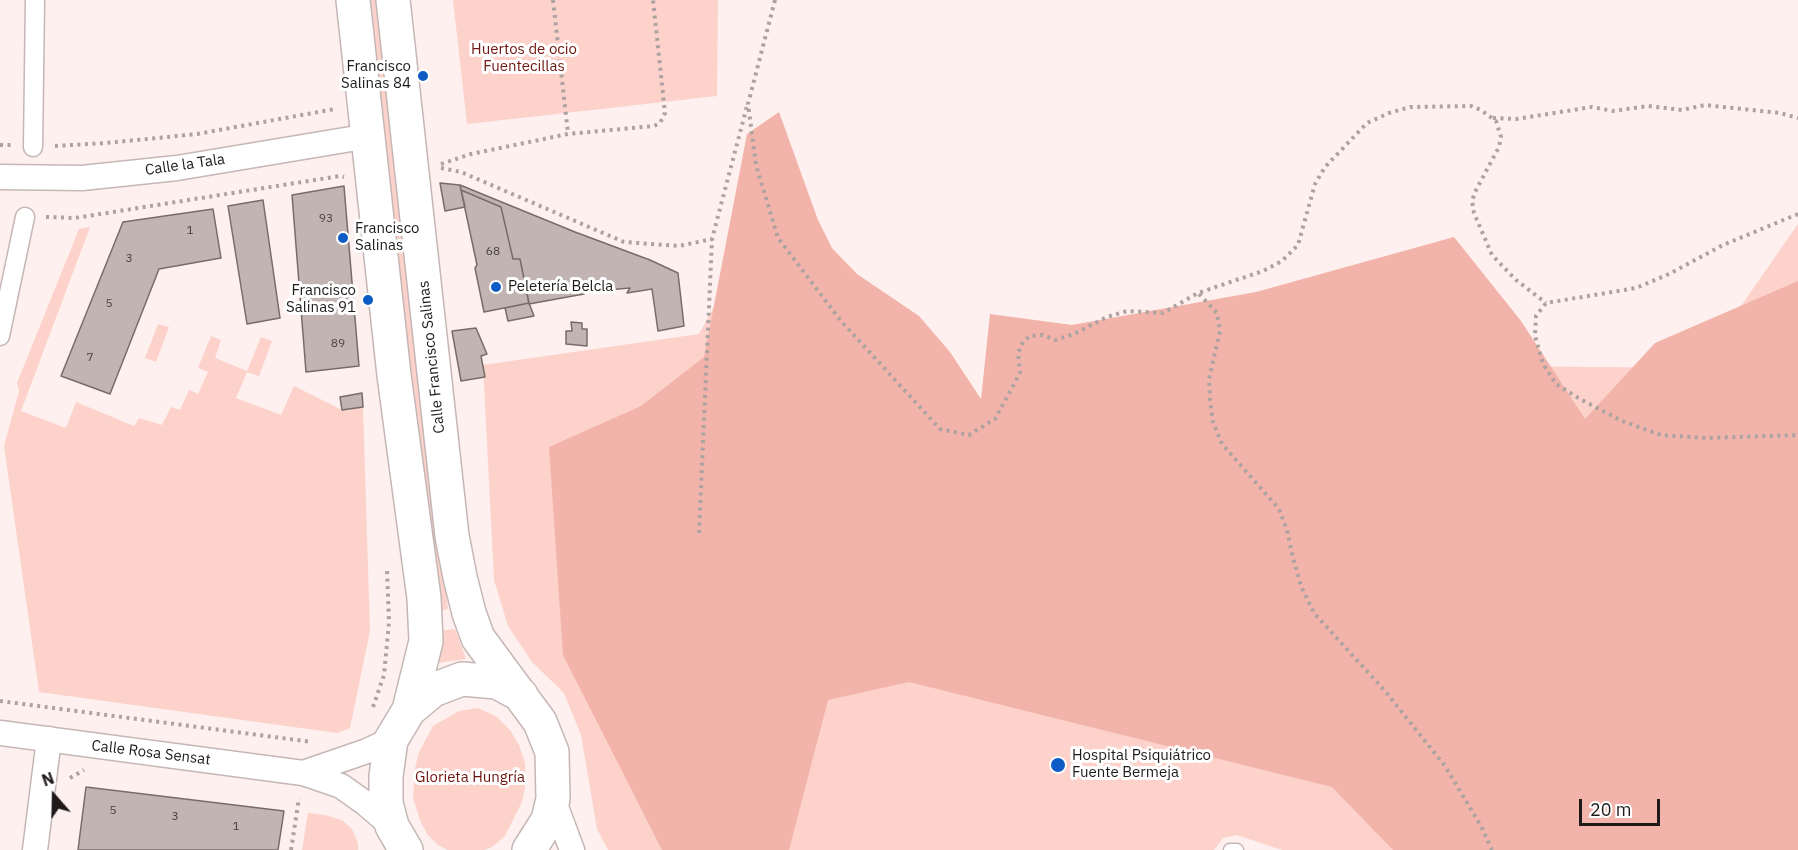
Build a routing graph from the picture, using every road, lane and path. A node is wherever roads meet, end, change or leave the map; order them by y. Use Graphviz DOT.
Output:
graph roads {
  1 [pos="35,0"];
  2 [pos="353,0"];
  3 [pos="393,0"];
  4 [pos="553,0"];
  5 [pos="653,0"];
  6 [pos="774,0"];
  7 [pos="748,104"];
  8 [pos="339,108"];
  9 [pos="1798,117"];
  10 [pos="1493,118"];
  11 [pos="568,134"];
  12 [pos="369,136"];
  13 [pos="33,147"];
  14 [pos="0,177"];
  15 [pos="350,183"];
  16 [pos="1798,214"];
  17 [pos="25,217"];
  18 [pos="712,239"];
  19 [pos="1198,293"];
  20 [pos="1546,303"];
  21 [pos="0,336"];
  22 [pos="1798,435"];
  23 [pos="699,533"];
  24 [pos="387,565"];
  25 [pos="522,696"];
  26 [pos="0,701"];
  27 [pos="409,710"];
  28 [pos="371,714"];
  29 [pos="0,733"];
  30 [pos="49,740"];
  31 [pos="391,740"];
  32 [pos="317,742"];
  33 [pos="93,770"];
  34 [pos="301,784"];
  35 [pos="69,786"];
  36 [pos="553,799"];
  37 [pos="401,843"];
  38 [pos="35,850"];
  39 [pos="291,850"];
  40 [pos="529,850"];
  41 [pos="572,850"];
  42 [pos="1230,850"];
  43 [pos="1237,850"];
  44 [pos="1492,850"];
  1 -- 13 [label="street"];
  2 -- 12 [label="main road"];
  3 -- 25 [label="main road, Calle Francisco Salinas"];
  4 -- 11 [label="path"];
  5 -- 11 [label="path"];
  6 -- 7 [label="path"];
  7 -- 18 [label="path"];
  7 -- 19 [label="path"];
  8 -- 13 [label="path"];
  9 -- 10 [label="path"];
  10 -- 19 [label="path"];
  10 -- 20 [label="path"];
  11 -- 18 [label="path"];
  12 -- 14 [label="street, Calle la Tala"];
  12 -- 27 [label="main road"];
  15 -- 17 [label="path"];
  16 -- 20 [label="path"];
  17 -- 21 [label="street"];
  18 -- 23 [label="path"];
  19 -- 44 [label="path"];
  20 -- 22 [label="path"];
  24 -- 28 [label="path"];
  25 -- 27 [label="main road"];
  25 -- 36 [label="main road"];
  26 -- 32 [label="path"];
  27 -- 31 [label="main road"];
  29 -- 30 [label="street, Calle Rosa Sensat"];
  30 -- 34 [label="street, Calle Rosa Sensat"];
  30 -- 38 [label="street"];
  31 -- 34 [label="street, Calle Rosa Sensat"];
  31 -- 37 [label="main road"];
  33 -- 35 [label="path"];
  34 -- 37 [label="street, Calle Rosa Sensat"];
  34 -- 39 [label="path"];
  36 -- 40 [label="main road"];
  36 -- 41 [label="street"];
  42 -- 43 [label="lane"];
}
